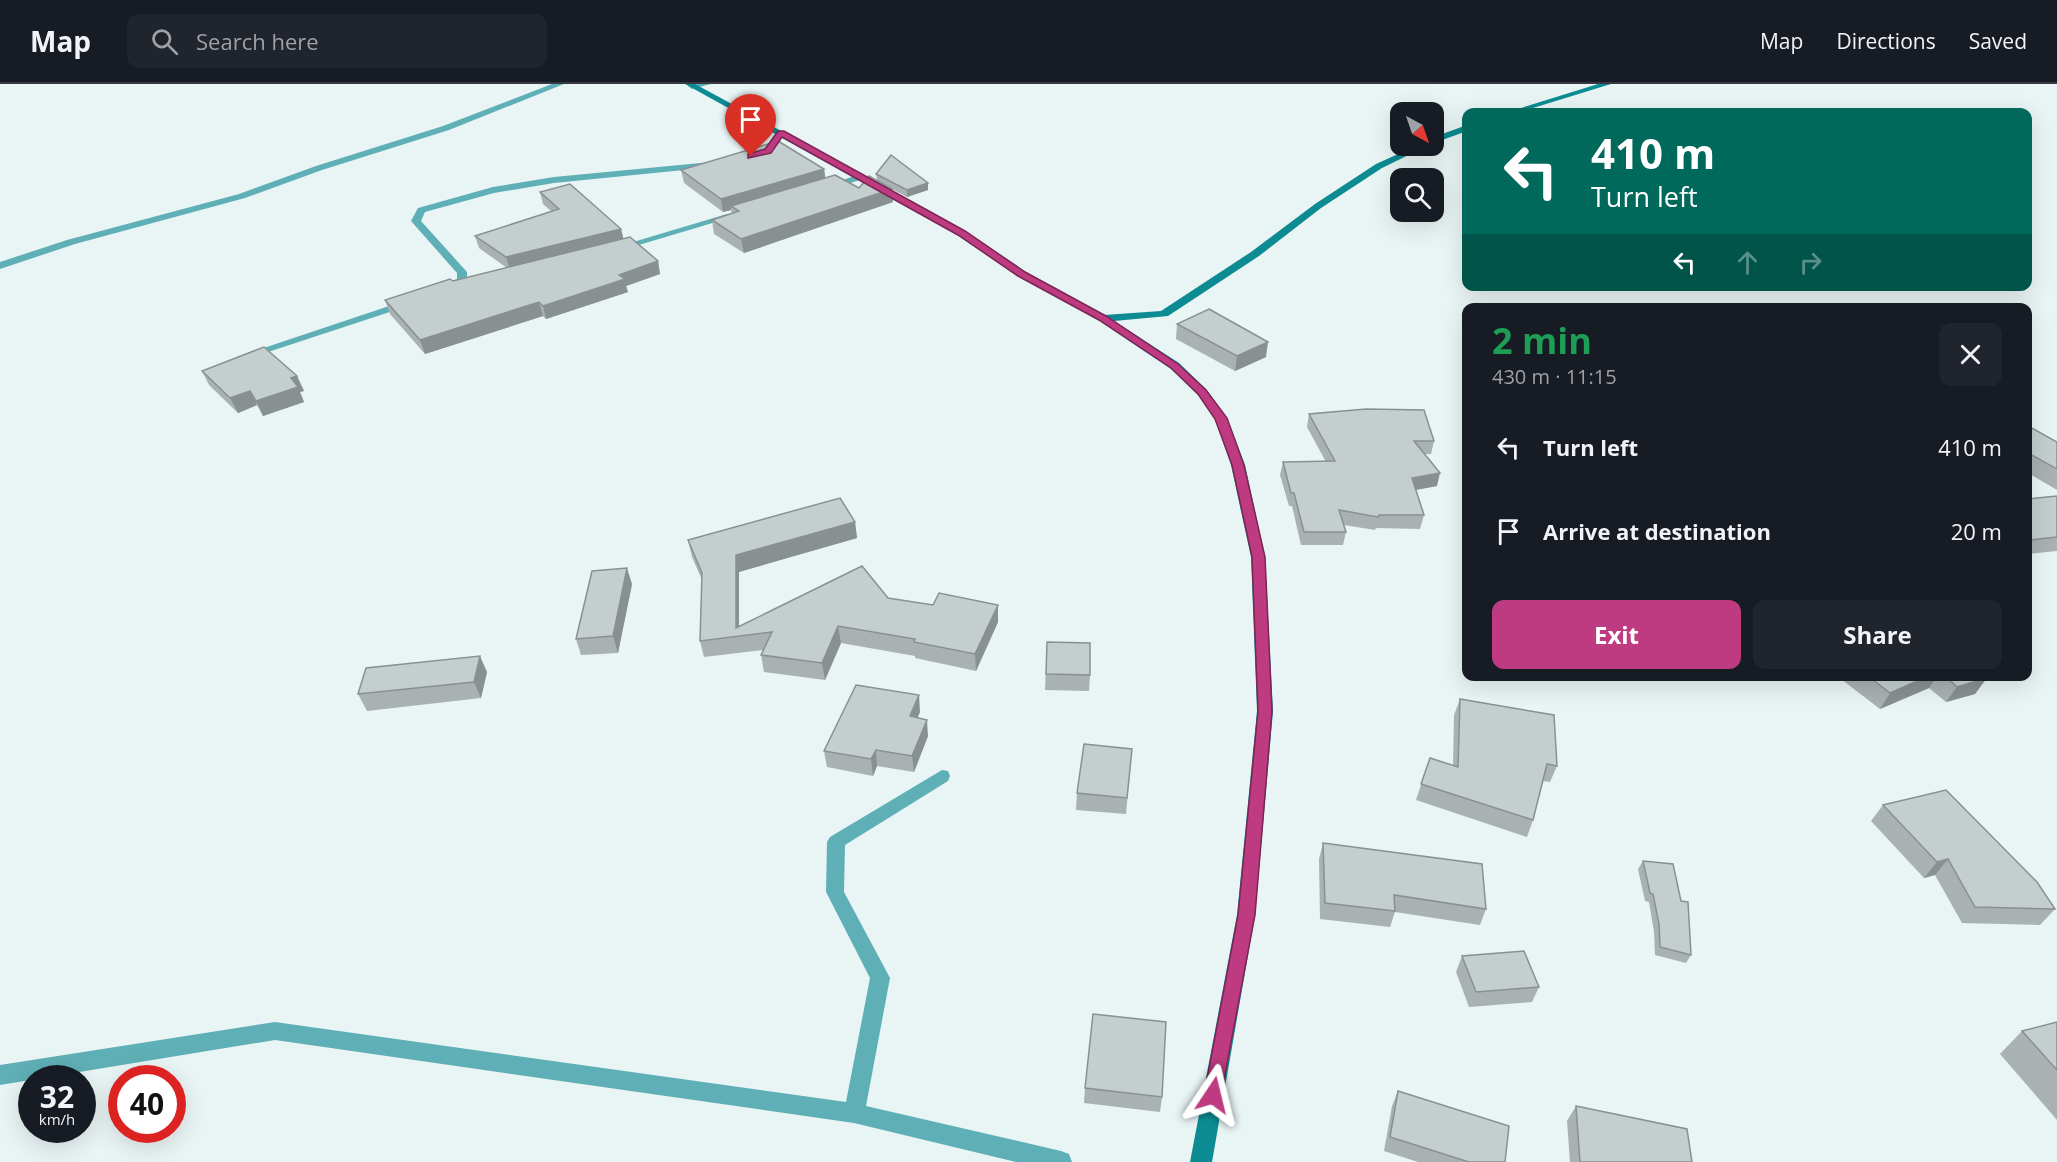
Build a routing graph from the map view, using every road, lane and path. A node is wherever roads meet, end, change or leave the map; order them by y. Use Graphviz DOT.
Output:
graph roads {
  1 [pos="560,84"];
  2 [pos="707,84"];
  3 [pos="1607,84"];
  4 [pos="690,85"];
  5 [pos="1526,108"];
  6 [pos="1462,130"];
  7 [pos="1444,136"];
  8 [pos="1402,156"];
  9 [pos="725,163"];
  10 [pos="860,177"];
  11 [pos="814,191"];
  12 [pos="745,212"];
  13 [pos="609,251"];
  14 [pos="0,266"];
  15 [pos="476,281"];
  16 [pos="454,286"];
  17 [pos="437,293"];
  18 [pos="415,300"];
  19 [pos="1102,318"];
  20 [pos="258,352"];
  21 [pos="942,777"];
  22 [pos="0,1076"];
  23 [pos="854,1113"];
  24 [pos="1061,1162"];
  25 [pos="1201,1162"];
  1 -- 14 [label="street"];
  2 -- 4 [label="street"];
  3 -- 5 [label="street"];
  4 -- 10 [label="street"];
  6 -- 7 [label="street"];
  8 -- 19 [label="street"];
  9 -- 16 [label="street"];
  10 -- 11 [label="street"];
  10 -- 19 [label="street"];
  12 -- 13 [label="street"];
  15 -- 16 [label="street"];
  16 -- 17 [label="street"];
  18 -- 20 [label="street"];
  19 -- 25 [label="street"];
  21 -- 23 [label="street"];
  22 -- 23 [label="street"];
  23 -- 24 [label="street"];
}
